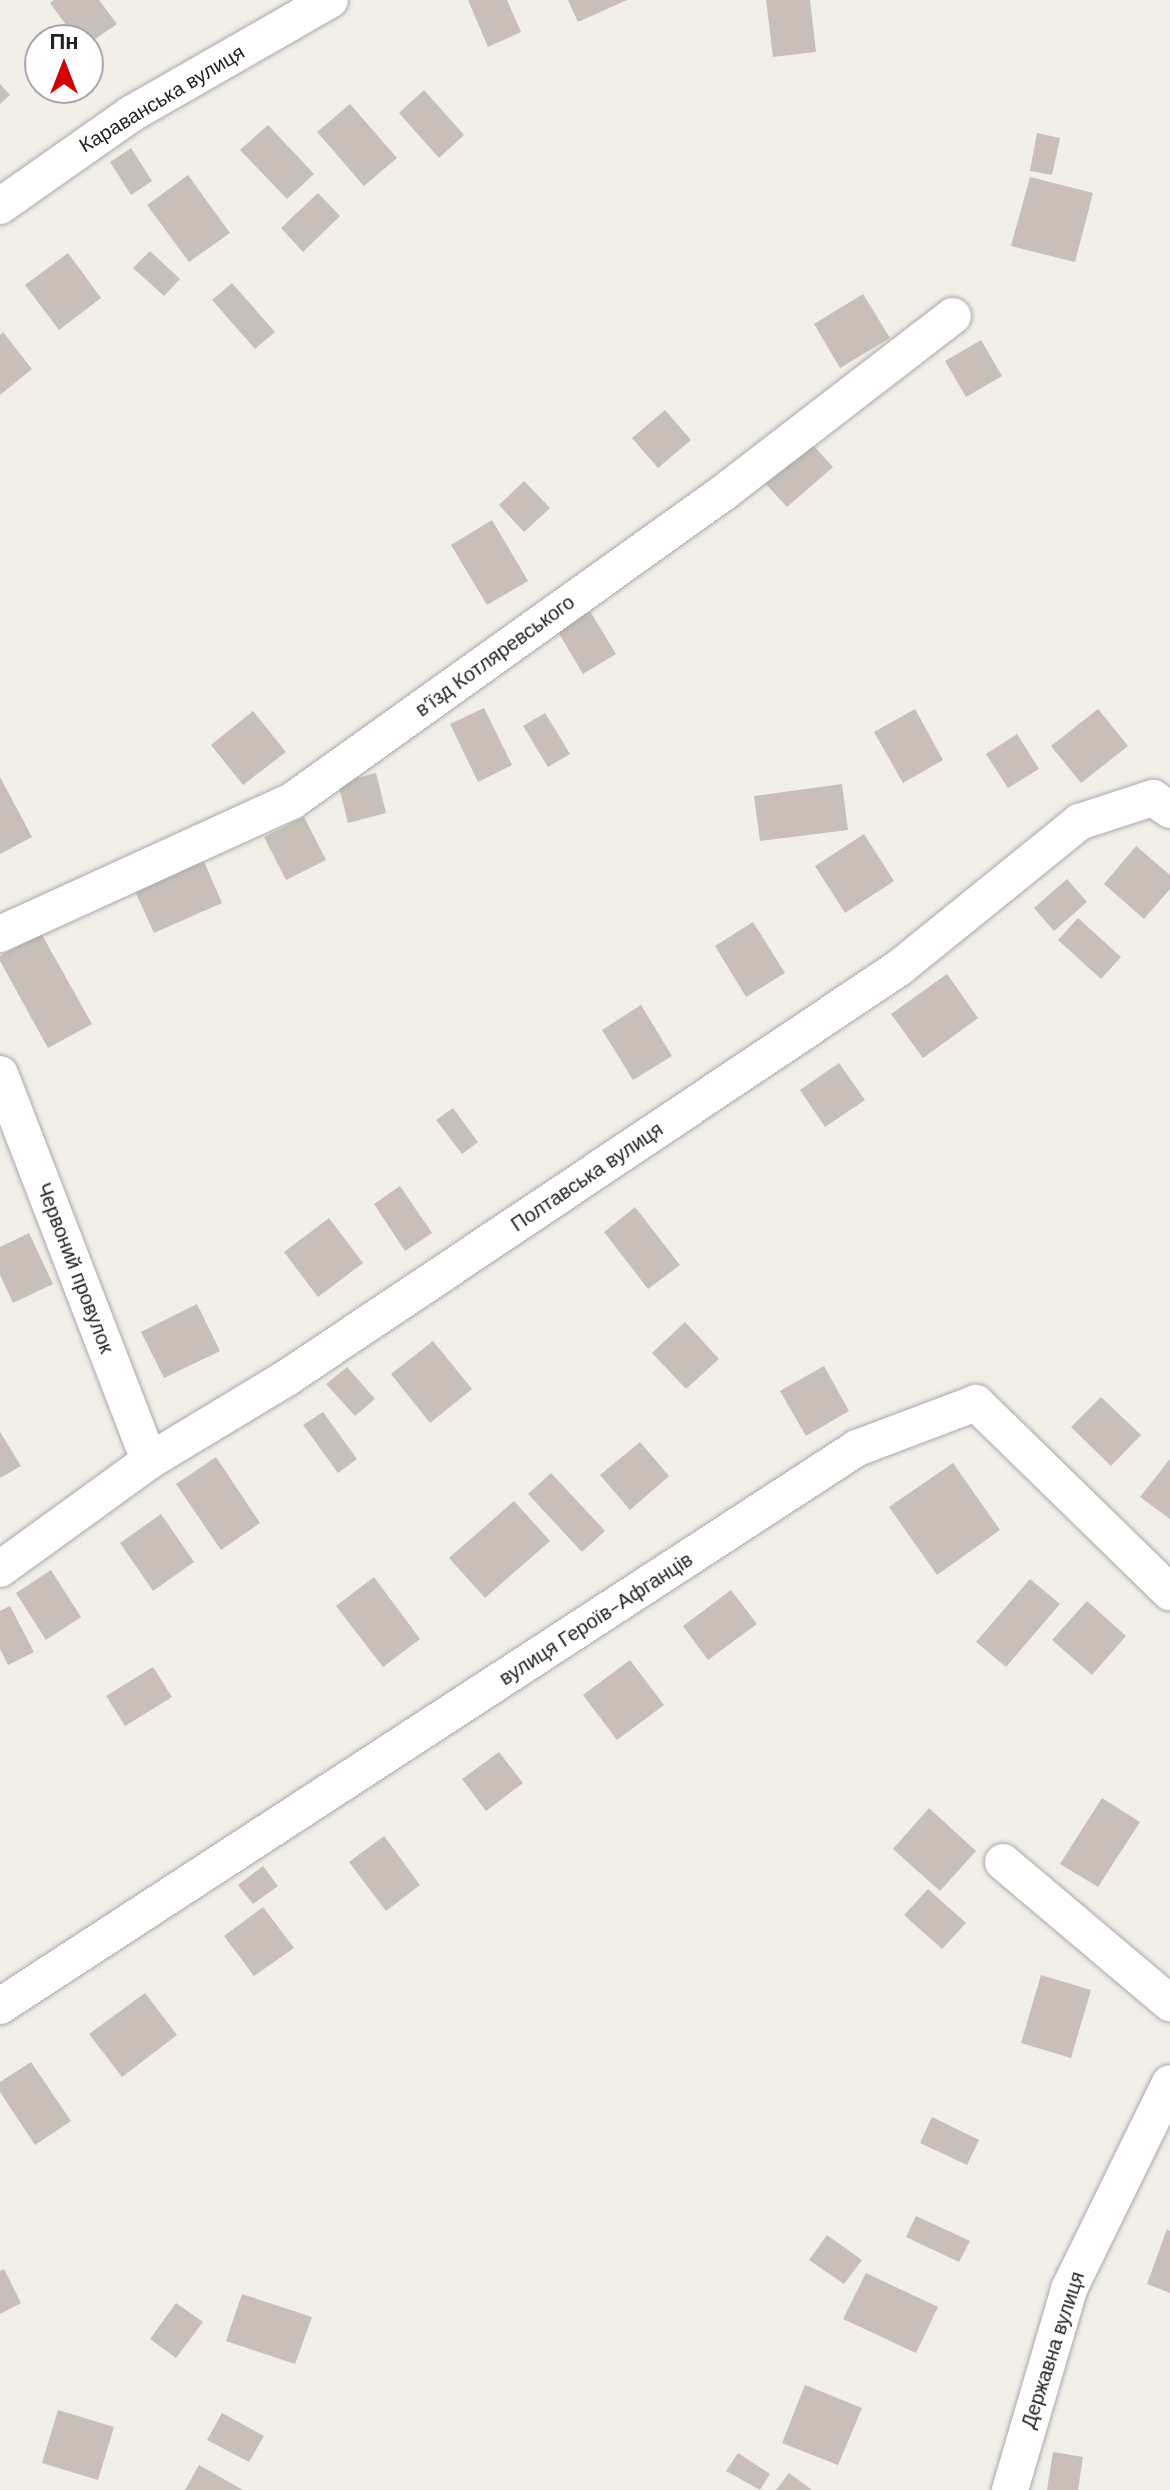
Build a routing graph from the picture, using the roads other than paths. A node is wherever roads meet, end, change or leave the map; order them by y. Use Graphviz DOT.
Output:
graph roads {
  1 [pos="330,0"];
  2 [pos="0,206"];
  3 [pos="953,316"];
  4 [pos="1164,797"];
  5 [pos="0,934"];
  6 [pos="0,1074"];
  7 [pos="149,1461"];
  8 [pos="0,1569"];
  9 [pos="1170,1592"];
  10 [pos="1003,1862"];
  11 [pos="1170,2003"];
  12 [pos="0,2006"];
  13 [pos="1170,2083"];
  14 [pos="1010,2490"];
  1 -- 2 [label="street, Караванська вулиця"];
  3 -- 5 [label="street, в’їзд Котляревського"];
  4 -- 7 [label="street, Полтавська вулиця"];
  6 -- 7 [label="street, Червоний провулок"];
  7 -- 8 [label="street, Полтавська вулиця"];
  9 -- 12 [label="street, вулиця Героїв-Афганців"];
  10 -- 11 [label="street"];
  13 -- 14 [label="street, Державна вулиця"];
}
